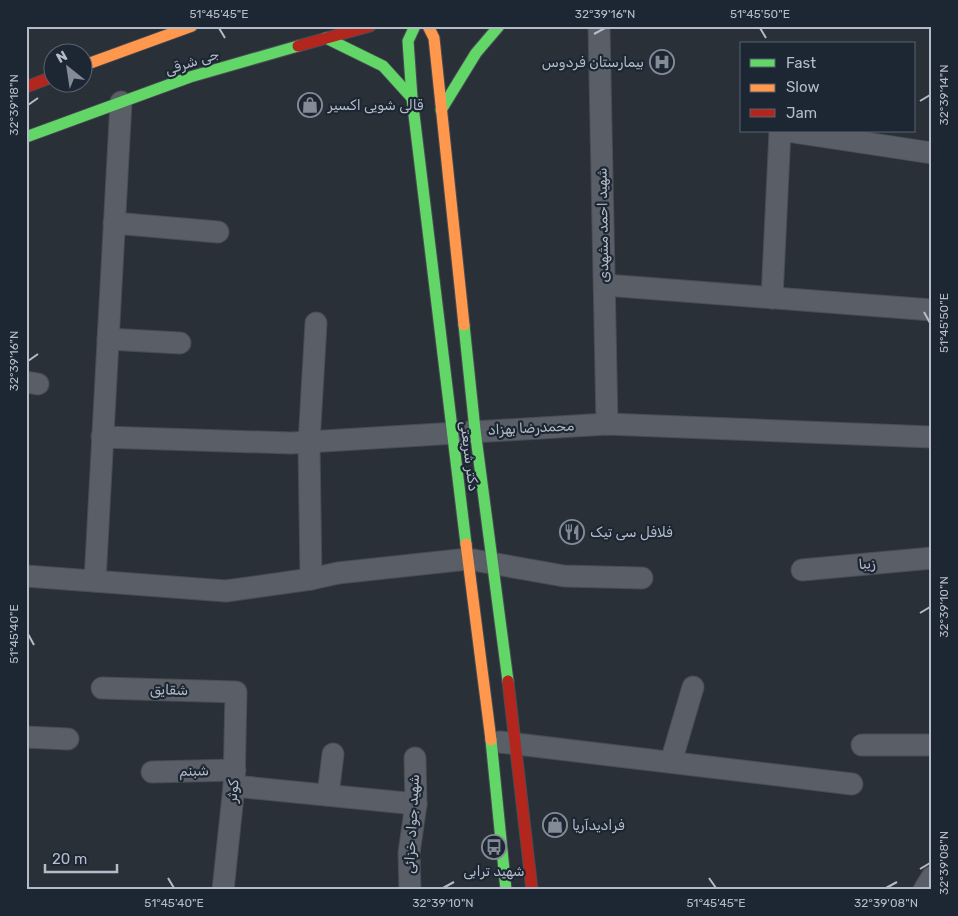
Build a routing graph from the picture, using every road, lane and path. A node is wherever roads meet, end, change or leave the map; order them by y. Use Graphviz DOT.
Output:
graph roads {
  1 [pos="192,26"];
  2 [pos="370,26"];
  3 [pos="415,26"];
  4 [pos="428,26"];
  5 [pos="499,26"];
  6 [pos="599,26"];
  7 [pos="174,29"];
  8 [pos="326,38"];
  9 [pos="92,62"];
  10 [pos="42,81"];
  11 [pos="26,87"];
  12 [pos="412,98"];
  13 [pos="121,102"];
  14 [pos="442,110"];
  15 [pos="780,132"];
  16 [pos="794,132"];
  17 [pos="26,137"];
  18 [pos="932,153"];
  19 [pos="114,223"];
  20 [pos="218,232"];
  21 [pos="605,285"];
  22 [pos="772,298"];
  23 [pos="932,310"];
  24 [pos="316,323"];
  25 [pos="108,340"];
  26 [pos="180,343"];
  27 [pos="606,424"];
  28 [pos="475,430"];
  29 [pos="451,432"];
  30 [pos="932,433"];
  31 [pos="102,437"];
  32 [pos="932,438"];
  33 [pos="309,443"];
  34 [pos="932,558"];
  35 [pos="468,559"];
  36 [pos="494,564"];
  37 [pos="802,570"];
  38 [pos="26,576"];
  39 [pos="642,578"];
  40 [pos="310,579"];
  41 [pos="96,581"];
  42 [pos="693,687"];
  43 [pos="102,688"];
  44 [pos="236,692"];
  45 [pos="26,736"];
  46 [pos="68,739"];
  47 [pos="491,740"];
  48 [pos="515,744"];
  49 [pos="862,744"];
  50 [pos="932,745"];
  51 [pos="333,754"];
  52 [pos="415,758"];
  53 [pos="671,762"];
  54 [pos="152,772"];
  55 [pos="235,778"];
  56 [pos="852,784"];
  57 [pos="328,795"];
  58 [pos="416,804"];
  59 [pos="932,877"];
  60 [pos="224,890"];
  61 [pos="410,890"];
  62 [pos="506,890"];
  63 [pos="532,890"];
  64 [pos="924,890"];
  1 -- 7 [label="main road"];
  2 -- 8 [label="main road, جی شرقی"];
  3 -- 12 [label="main road, دکتر شریعتی"];
  4 -- 14 [label="main road, دکتر شریعتی"];
  5 -- 14 [label="main road"];
  6 -- 21 [label="street, شهید احمد مشهدی"];
  7 -- 9 [label="main road"];
  8 -- 12 [label="main road"];
  8 -- 13 [label="main road, جی شرقی"];
  10 -- 11 [label="main road"];
  12 -- 29 [label="main road, دکتر شریعتی"];
  13 -- 17 [label="main road, جی شرقی"];
  13 -- 19 [label="street"];
  14 -- 28 [label="main road, دکتر شریعتی"];
  15 -- 22 [label="street"];
  16 -- 18 [label="street"];
  19 -- 20 [label="street"];
  19 -- 25 [label="street"];
  21 -- 22 [label="street"];
  21 -- 27 [label="street, شهید احمد مشهدی"];
  22 -- 23 [label="street"];
  24 -- 33 [label="street"];
  25 -- 26 [label="street"];
  25 -- 31 [label="street"];
  27 -- 28 [label="street, محمدرضا بهزاد"];
  27 -- 32 [label="street, محمدرضا بهزاد"];
  28 -- 29 [label="street, محمدرضا بهزاد"];
  28 -- 36 [label="main road, دکتر شریعتی"];
  29 -- 33 [label="street, محمدرضا بهزاد"];
  29 -- 35 [label="main road, دکتر شریعتی"];
  30 -- 32 [label="street"];
  31 -- 33 [label="street, محمدرضا بهزاد"];
  31 -- 41 [label="street"];
  33 -- 40 [label="street"];
  34 -- 37 [label="street, زیبا"];
  35 -- 36 [label="street"];
  35 -- 40 [label="street"];
  35 -- 47 [label="main road, دکتر شریعتی"];
  36 -- 39 [label="street"];
  36 -- 48 [label="main road, دکتر شریعتی"];
  38 -- 41 [label="street"];
  40 -- 41 [label="street"];
  42 -- 53 [label="street"];
  43 -- 44 [label="street, شقایق"];
  44 -- 55 [label="street, کوثر"];
  45 -- 46 [label="street"];
  47 -- 48 [label="street"];
  47 -- 62 [label="main road, دکتر شریعتی"];
  48 -- 53 [label="street"];
  48 -- 63 [label="main road, دکتر شریعتی"];
  49 -- 50 [label="street"];
  51 -- 57 [label="street"];
  52 -- 58 [label="street, شهید جواد خزائی"];
  53 -- 56 [label="street"];
  54 -- 55 [label="street, شبنم"];
  55 -- 57 [label="street, شبنم"];
  55 -- 60 [label="street, کوثر"];
  57 -- 58 [label="street, شبنم"];
  58 -- 61 [label="street, شهید جواد خزائی"];
  59 -- 64 [label="street"];
}
